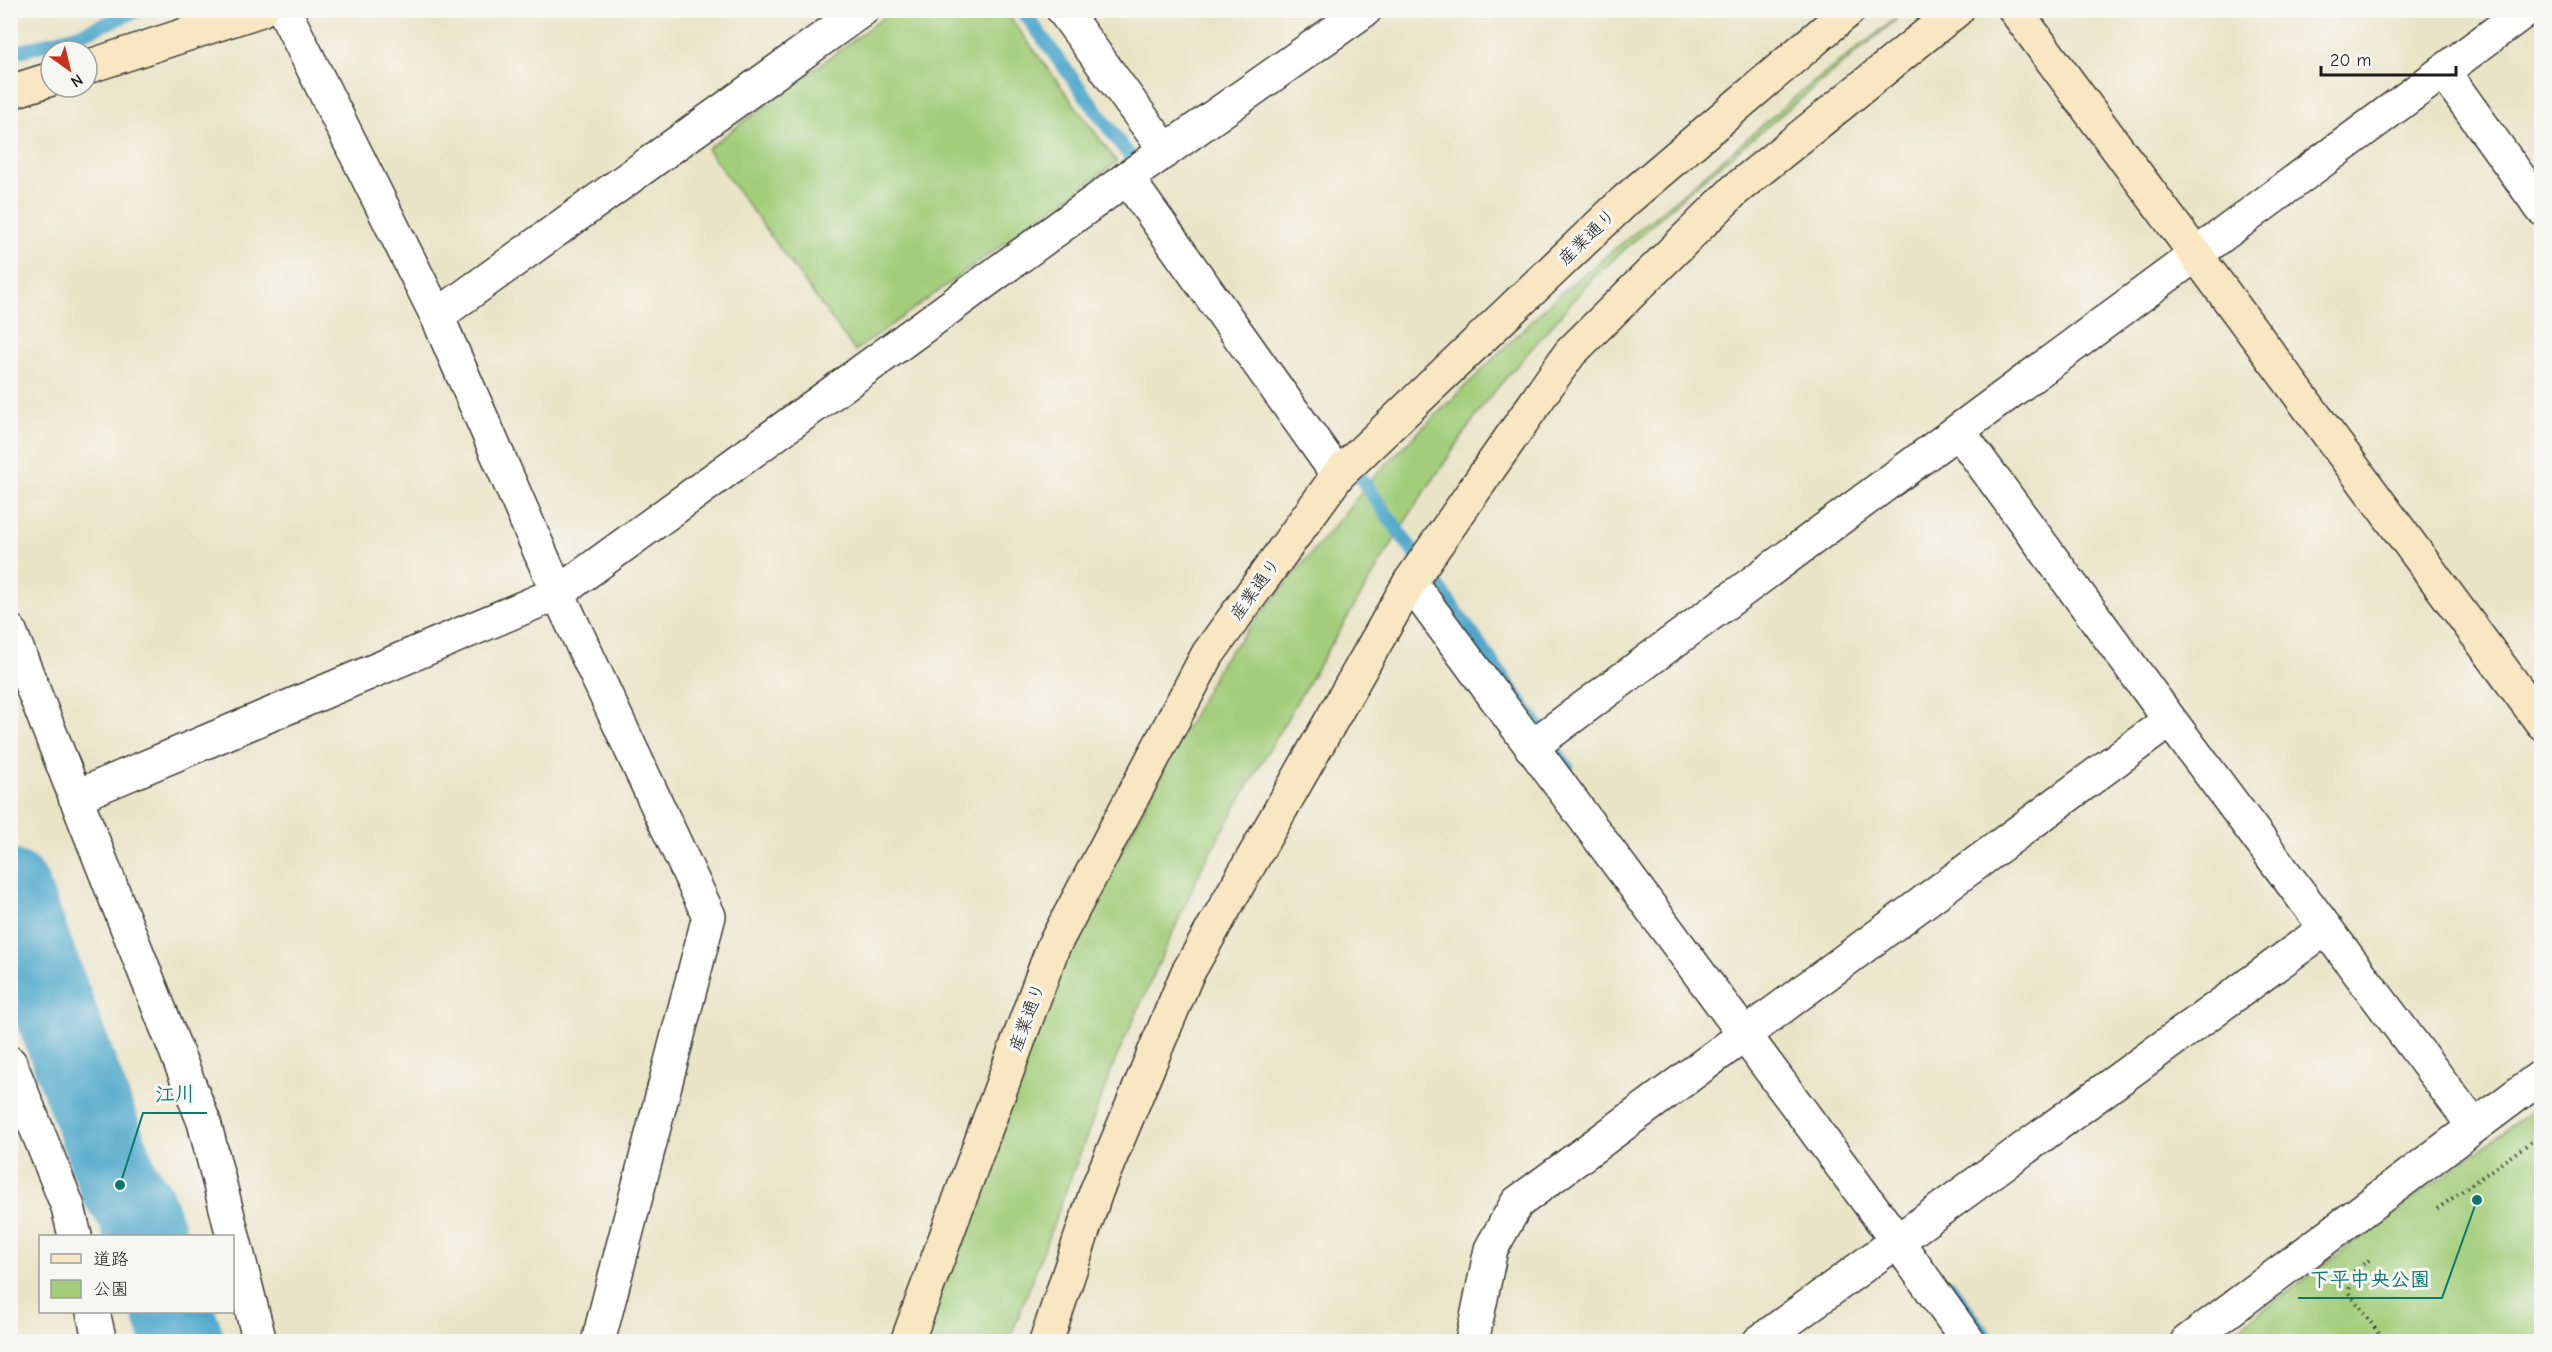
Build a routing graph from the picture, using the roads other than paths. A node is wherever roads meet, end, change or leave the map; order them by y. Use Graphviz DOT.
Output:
graph roads {
  1 [pos="261,10"];
  2 [pos="284,10"];
  3 [pos="862,10"];
  4 [pos="1063,10"];
  5 [pos="1365,10"];
  6 [pos="1849,10"];
  7 [pos="1957,10"];
  8 [pos="2015,10"];
  9 [pos="2526,10"];
  10 [pos="99,63"];
  11 [pos="2443,71"];
  12 [pos="39,83"];
  13 [pos="10,92"];
  14 [pos="1166,151"];
  15 [pos="1126,178"];
  16 [pos="2541,209"];
  17 [pos="2197,254"];
  18 [pos="437,316"];
  19 [pos="1959,432"];
  20 [pos="1338,475"];
  21 [pos="1410,582"];
  22 [pos="558,593"];
  23 [pos="10,631"];
  24 [pos="2170,720"];
  25 [pos="2541,723"];
  26 [pos="1531,747"];
  27 [pos="75,796"];
  28 [pos="2325,928"];
  29 [pos="1745,1035"];
  30 [pos="10,1063"];
  31 [pos="2541,1076"];
  32 [pos="2473,1125"];
  33 [pos="75,1235"];
  34 [pos="233,1235"];
  35 [pos="234,1239"];
  36 [pos="1897,1241"];
  37 [pos="93,1313"];
  38 [pos="100,1341"];
  39 [pos="260,1341"];
  40 [pos="598,1341"];
  41 [pos="907,1341"];
  42 [pos="1046,1341"];
  43 [pos="1472,1341"];
  44 [pos="1759,1341"];
  45 [pos="1969,1341"];
  46 [pos="2187,1341"];
  1 -- 10 [label="street"];
  2 -- 18 [label="street"];
  3 -- 18 [label="street"];
  4 -- 14 [label="street"];
  5 -- 14 [label="street"];
  6 -- 20 [label="street, 産業通り"];
  7 -- 21 [label="street"];
  8 -- 17 [label="street"];
  9 -- 11 [label="street"];
  11 -- 16 [label="street"];
  11 -- 17 [label="street"];
  12 -- 13 [label="street"];
  14 -- 15 [label="street"];
  15 -- 20 [label="street"];
  15 -- 22 [label="street"];
  17 -- 19 [label="street"];
  17 -- 25 [label="street"];
  18 -- 22 [label="street"];
  19 -- 24 [label="street"];
  19 -- 26 [label="street"];
  20 -- 41 [label="street, 産業通り"];
  21 -- 26 [label="street"];
  21 -- 42 [label="street"];
  22 -- 27 [label="street"];
  22 -- 40 [label="street"];
  23 -- 27 [label="street"];
  24 -- 28 [label="street"];
  24 -- 29 [label="street"];
  26 -- 29 [label="street"];
  27 -- 34 [label="street"];
  28 -- 32 [label="street"];
  28 -- 36 [label="street"];
  29 -- 36 [label="street"];
  29 -- 43 [label="street"];
  30 -- 33 [label="street"];
  31 -- 32 [label="street"];
  32 -- 46 [label="street"];
  35 -- 39 [label="street"];
  36 -- 44 [label="street"];
  36 -- 45 [label="street"];
  37 -- 38 [label="street"];
}
